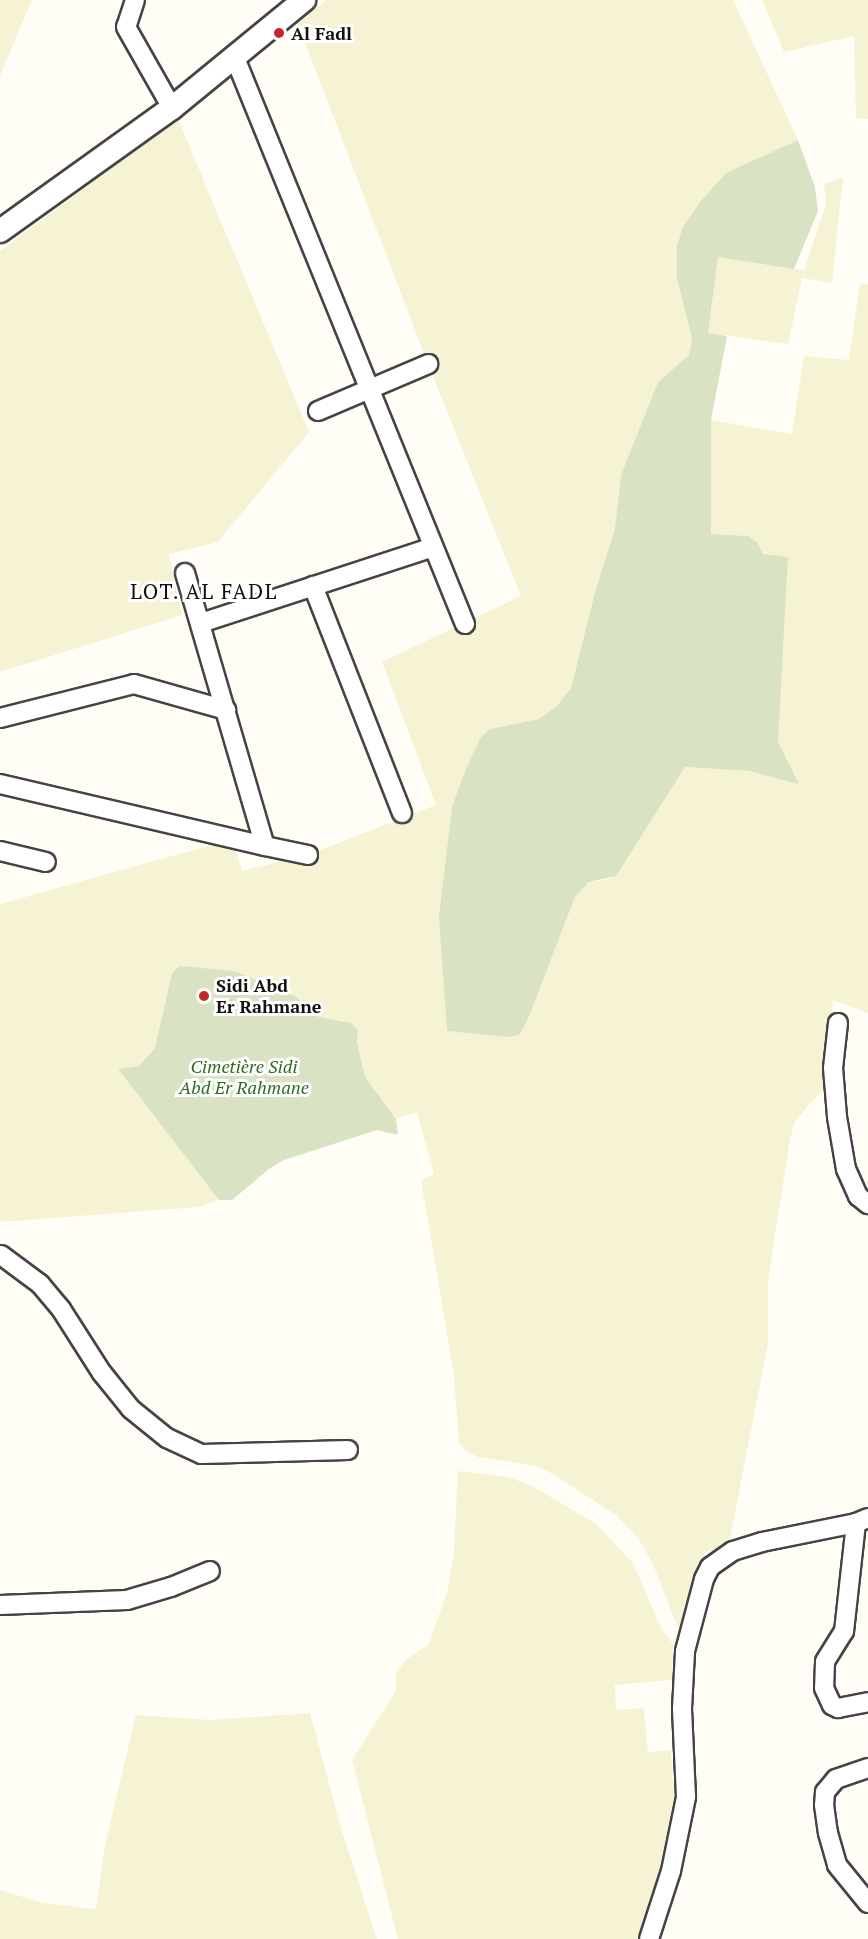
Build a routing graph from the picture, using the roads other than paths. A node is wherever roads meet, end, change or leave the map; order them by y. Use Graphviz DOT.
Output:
graph roads {
  1 [pos="304,0"];
  2 [pos="137,3"];
  3 [pos="235,58"];
  4 [pos="172,108"];
  5 [pos="0,231"];
  6 [pos="428,364"];
  7 [pos="368,388"];
  8 [pos="318,411"];
  9 [pos="433,547"];
  10 [pos="185,573"];
  11 [pos="313,586"];
  12 [pos="201,623"];
  13 [pos="465,624"];
  14 [pos="226,710"];
  15 [pos="0,718"];
  16 [pos="0,784"];
  17 [pos="402,813"];
  18 [pos="265,846"];
  19 [pos="0,851"];
  20 [pos="308,855"];
  21 [pos="46,862"];
  22 [pos="838,1023"];
  23 [pos="868,1204"];
  24 [pos="0,1254"];
  25 [pos="348,1450"];
  26 [pos="862,1520"];
  27 [pos="210,1571"];
  28 [pos="0,1605"];
  29 [pos="868,1702"];
  30 [pos="868,1768"];
  31 [pos="868,1903"];
  32 [pos="649,1939"];
  1 -- 3 [label="street"];
  2 -- 4 [label="street"];
  3 -- 4 [label="street"];
  3 -- 7 [label="street"];
  4 -- 5 [label="street"];
  6 -- 7 [label="street"];
  7 -- 8 [label="street"];
  7 -- 9 [label="street"];
  9 -- 11 [label="street"];
  9 -- 13 [label="street"];
  10 -- 12 [label="street"];
  11 -- 12 [label="street"];
  11 -- 17 [label="street"];
  12 -- 14 [label="street"];
  14 -- 15 [label="street"];
  14 -- 18 [label="street"];
  16 -- 18 [label="street"];
  18 -- 20 [label="street"];
  19 -- 21 [label="street"];
  22 -- 23 [label="street"];
  24 -- 25 [label="street"];
  26 -- 29 [label="street"];
  26 -- 32 [label="street"];
  27 -- 28 [label="street"];
  30 -- 31 [label="street"];
}
